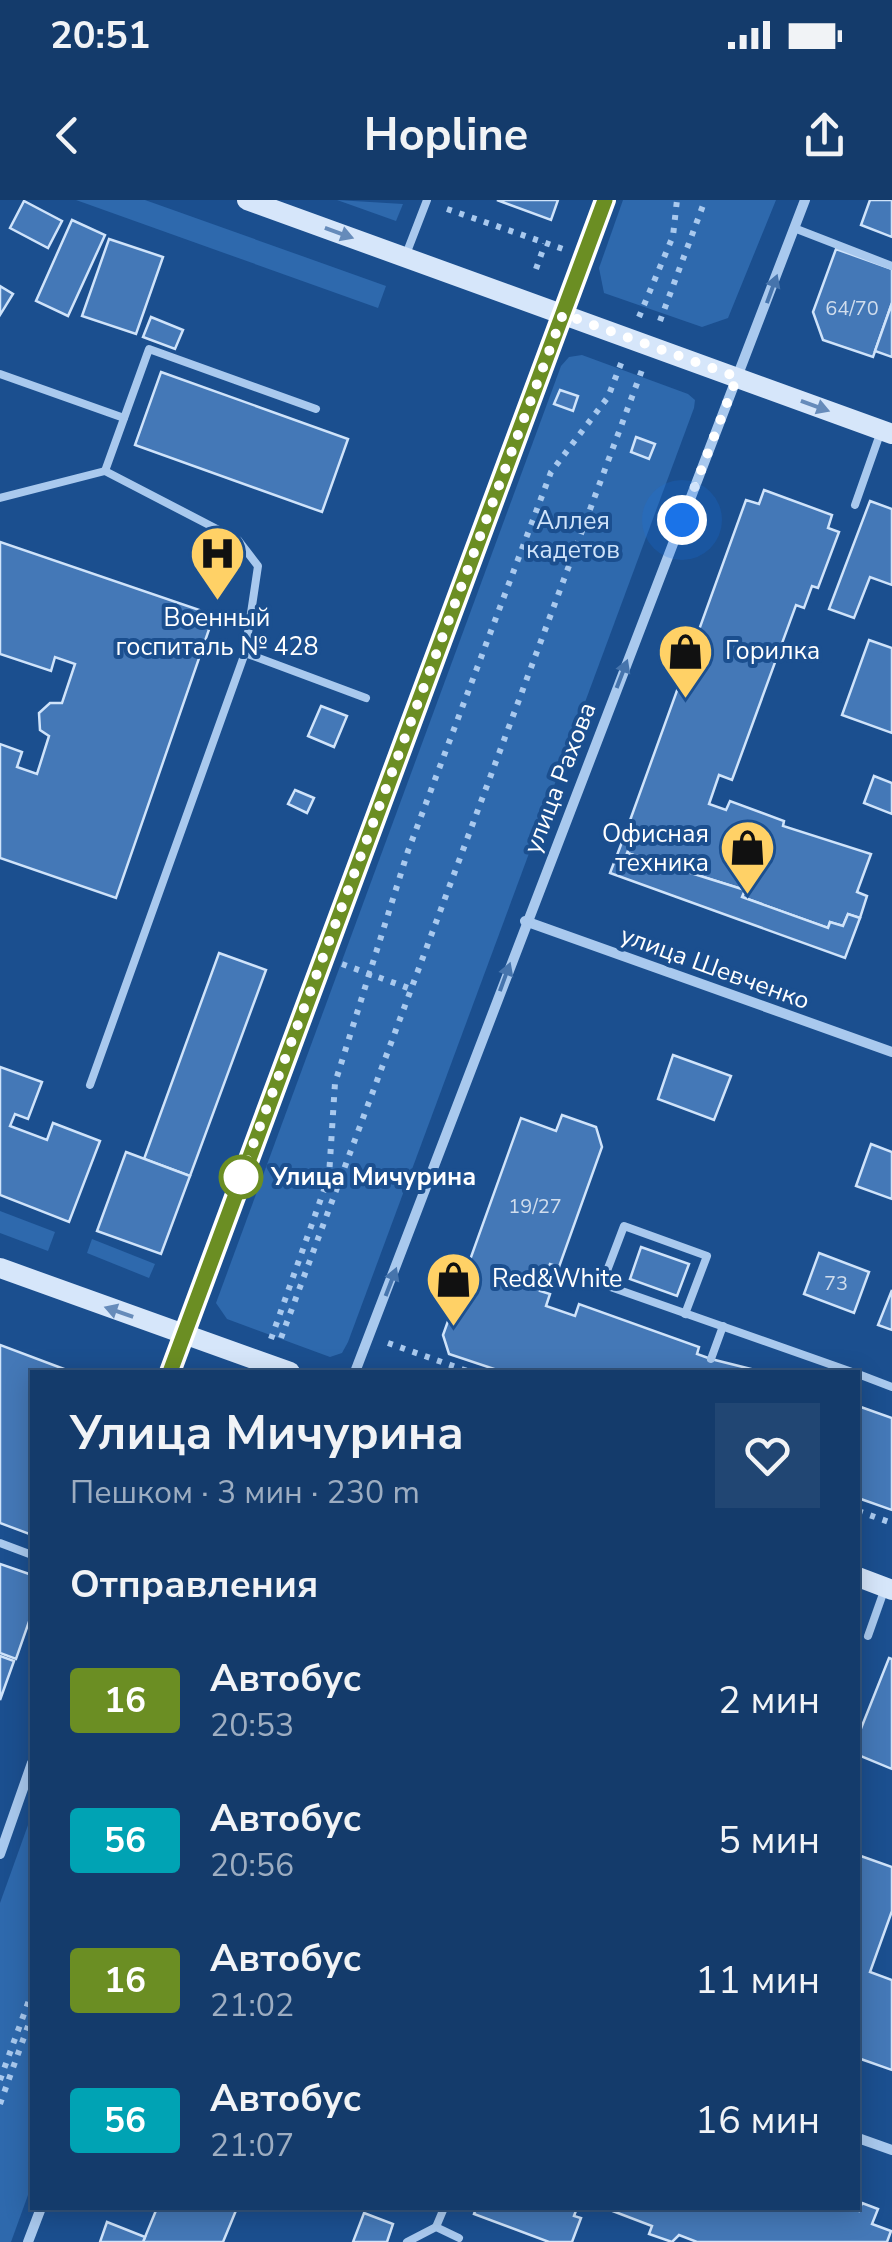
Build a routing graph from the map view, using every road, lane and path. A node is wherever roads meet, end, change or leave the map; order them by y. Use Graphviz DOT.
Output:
graph roads {
  1 [pos="247,200"];
  2 [pos="427,200"];
  3 [pos="605,200"];
  4 [pos="678,200"];
  5 [pos="705,200"];
  6 [pos="804,200"];
  7 [pos="447,209"];
  8 [pos="794,228"];
  9 [pos="545,244"];
  10 [pos="568,251"];
  11 [pos="405,257"];
  12 [pos="892,266"];
  13 [pos="536,269"];
  14 [pos="563,314"];
  15 [pos="634,331"];
  16 [pos="651,346"];
  17 [pos="628,348"];
  18 [pos="0,374"];
  19 [pos="737,377"];
  20 [pos="316,409"];
  21 [pos="124,418"];
  22 [pos="887,432"];
  23 [pos="105,470"];
  24 [pos="0,498"];
  25 [pos="855,505"];
  26 [pos="245,653"];
  27 [pos="366,698"];
  28 [pos="525,922"];
  29 [pos="341,964"];
  30 [pos="368,974"];
  31 [pos="411,990"];
  32 [pos="892,1052"];
  33 [pos="90,1085"];
  34 [pos="0,1268"];
  35 [pos="685,1314"];
  36 [pos="723,1326"];
  37 [pos="183,1334"];
  38 [pos="281,1338"];
  39 [pos="387,1343"];
  40 [pos="712,1359"];
  41 [pos="263,1362"];
  42 [pos="171,1370"];
  43 [pos="285,1370"];
  44 [pos="357,1370"];
  45 [pos="464,1370"];
  46 [pos="847,1370"];
  47 [pos="860,1375"];
  48 [pos="892,1386"];
  49 [pos="860,1512"];
  50 [pos="892,1523"];
  51 [pos="0,1544"];
  52 [pos="30,1555"];
  53 [pos="860,1578"];
  54 [pos="889,1588"];
  55 [pos="868,1636"];
  56 [pos="30,1769"];
  57 [pos="0,1854"];
  58 [pos="30,1998"];
  59 [pos="30,2021"];
  60 [pos="0,2080"];
  61 [pos="0,2104"];
  62 [pos="860,2139"];
  63 [pos="892,2150"];
  64 [pos="40,2210"];
  65 [pos="443,2210"];
  66 [pos="436,2228"];
  67 [pos="459,2238"];
  68 [pos="28,2242"];
  69 [pos="407,2242"];
  1 -- 11 [label="street, one-way"];
  2 -- 11 [label="lane"];
  3 -- 14 [label="street"];
  4 -- 15 [label="path"];
  5 -- 16 [label="path"];
  6 -- 8 [label="street, улица Рахова"];
  7 -- 9 [label="path"];
  8 -- 12 [label="lane"];
  19 -- 8 [label="street, улица Рахова, one-way"];
  9 -- 10 [label="path"];
  9 -- 13 [label="path"];
  11 -- 14 [label="street"];
  14 -- 16 [label="street"];
  14 -- 37 [label="street"];
  16 -- 19 [label="street"];
  16 -- 31 [label="path"];
  17 -- 30 [label="path"];
  18 -- 21 [label="lane"];
  19 -- 22 [label="street, one-way"];
  28 -- 19 [label="street, улица Рахова, one-way"];
  20 -- 21 [label="lane"];
  21 -- 23 [label="lane"];
  22 -- 25 [label="lane"];
  23 -- 24 [label="lane"];
  23 -- 26 [label="lane"];
  26 -- 27 [label="lane"];
  26 -- 33 [label="lane"];
  28 -- 32 [label="street, улица Шевченко"];
  44 -- 28 [label="street, улица Рахова, one-way"];
  29 -- 30 [label="path"];
  30 -- 31 [label="path"];
  30 -- 41 [label="path"];
  31 -- 38 [label="path"];
  37 -- 34 [label="street, one-way"];
  35 -- 35 [label="lane"];
  35 -- 36 [label="lane"];
  36 -- 40 [label="lane"];
  36 -- 46 [label="lane"];
  37 -- 41 [label="street"];
  37 -- 42 [label="street"];
  39 -- 45 [label="path"];
  41 -- 43 [label="street"];
  47 -- 48 [label="lane"];
  49 -- 50 [label="path"];
  51 -- 52 [label="lane"];
  53 -- 54 [label="street"];
  54 -- 55 [label="lane"];
  56 -- 57 [label="street"];
  58 -- 60 [label="path"];
  59 -- 61 [label="path"];
  62 -- 63 [label="street"];
  64 -- 68 [label="street"];
  65 -- 66 [label="lane"];
  66 -- 67 [label="lane"];
  66 -- 69 [label="lane"];
}
